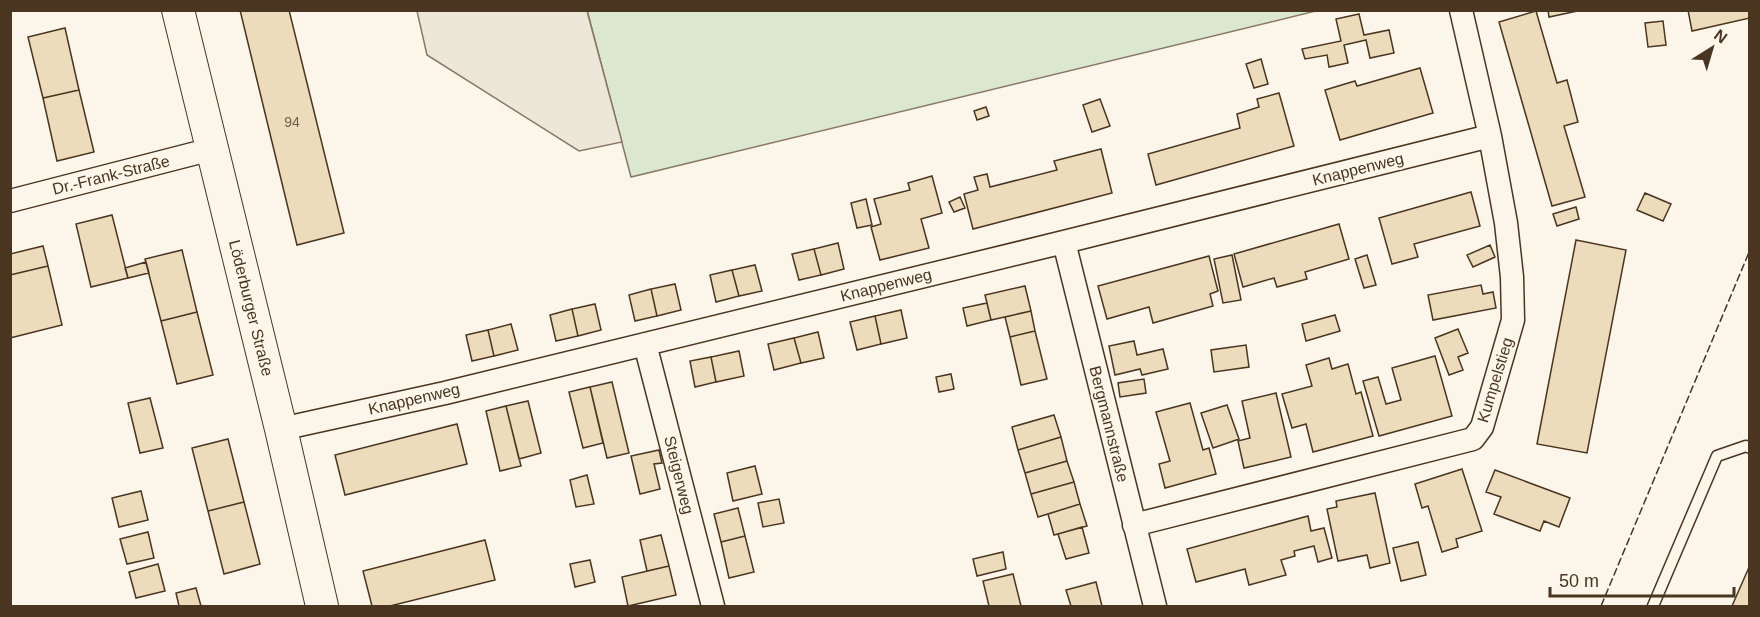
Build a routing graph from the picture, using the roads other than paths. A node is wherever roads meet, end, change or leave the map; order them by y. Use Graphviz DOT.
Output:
graph roads {
  1 [pos="178,10"];
  2 [pos="1461,10"];
  3 [pos="1490,136"];
  4 [pos="212,149"];
  5 [pos="10,201"];
  6 [pos="1064,242"];
  7 [pos="645,344"];
  8 [pos="281,429"];
  9 [pos="1749,448"];
  10 [pos="1134,525"];
  11 [pos="322,606"];
  12 [pos="712,606"];
  13 [pos="1155,606"];
  14 [pos="1653,606"];
  1 -- 4 [label="street, Löderburger Straße"];
  2 -- 3 [label="street, Kumpelstieg"];
  3 -- 6 [label="street, Knappenweg"];
  3 -- 10 [label="street, Kumpelstieg"];
  4 -- 5 [label="street, Dr.-Frank-Straße"];
  4 -- 8 [label="street, Löderburger Straße"];
  6 -- 7 [label="street, Knappenweg"];
  6 -- 10 [label="street, Bergmannstraße"];
  7 -- 8 [label="street, Knappenweg"];
  7 -- 12 [label="street, Steigerweg"];
  8 -- 11 [label="street, Löderburger Straße"];
  9 -- 14 [label="lane"];
  10 -- 13 [label="street, Bergmannstraße"];
}
